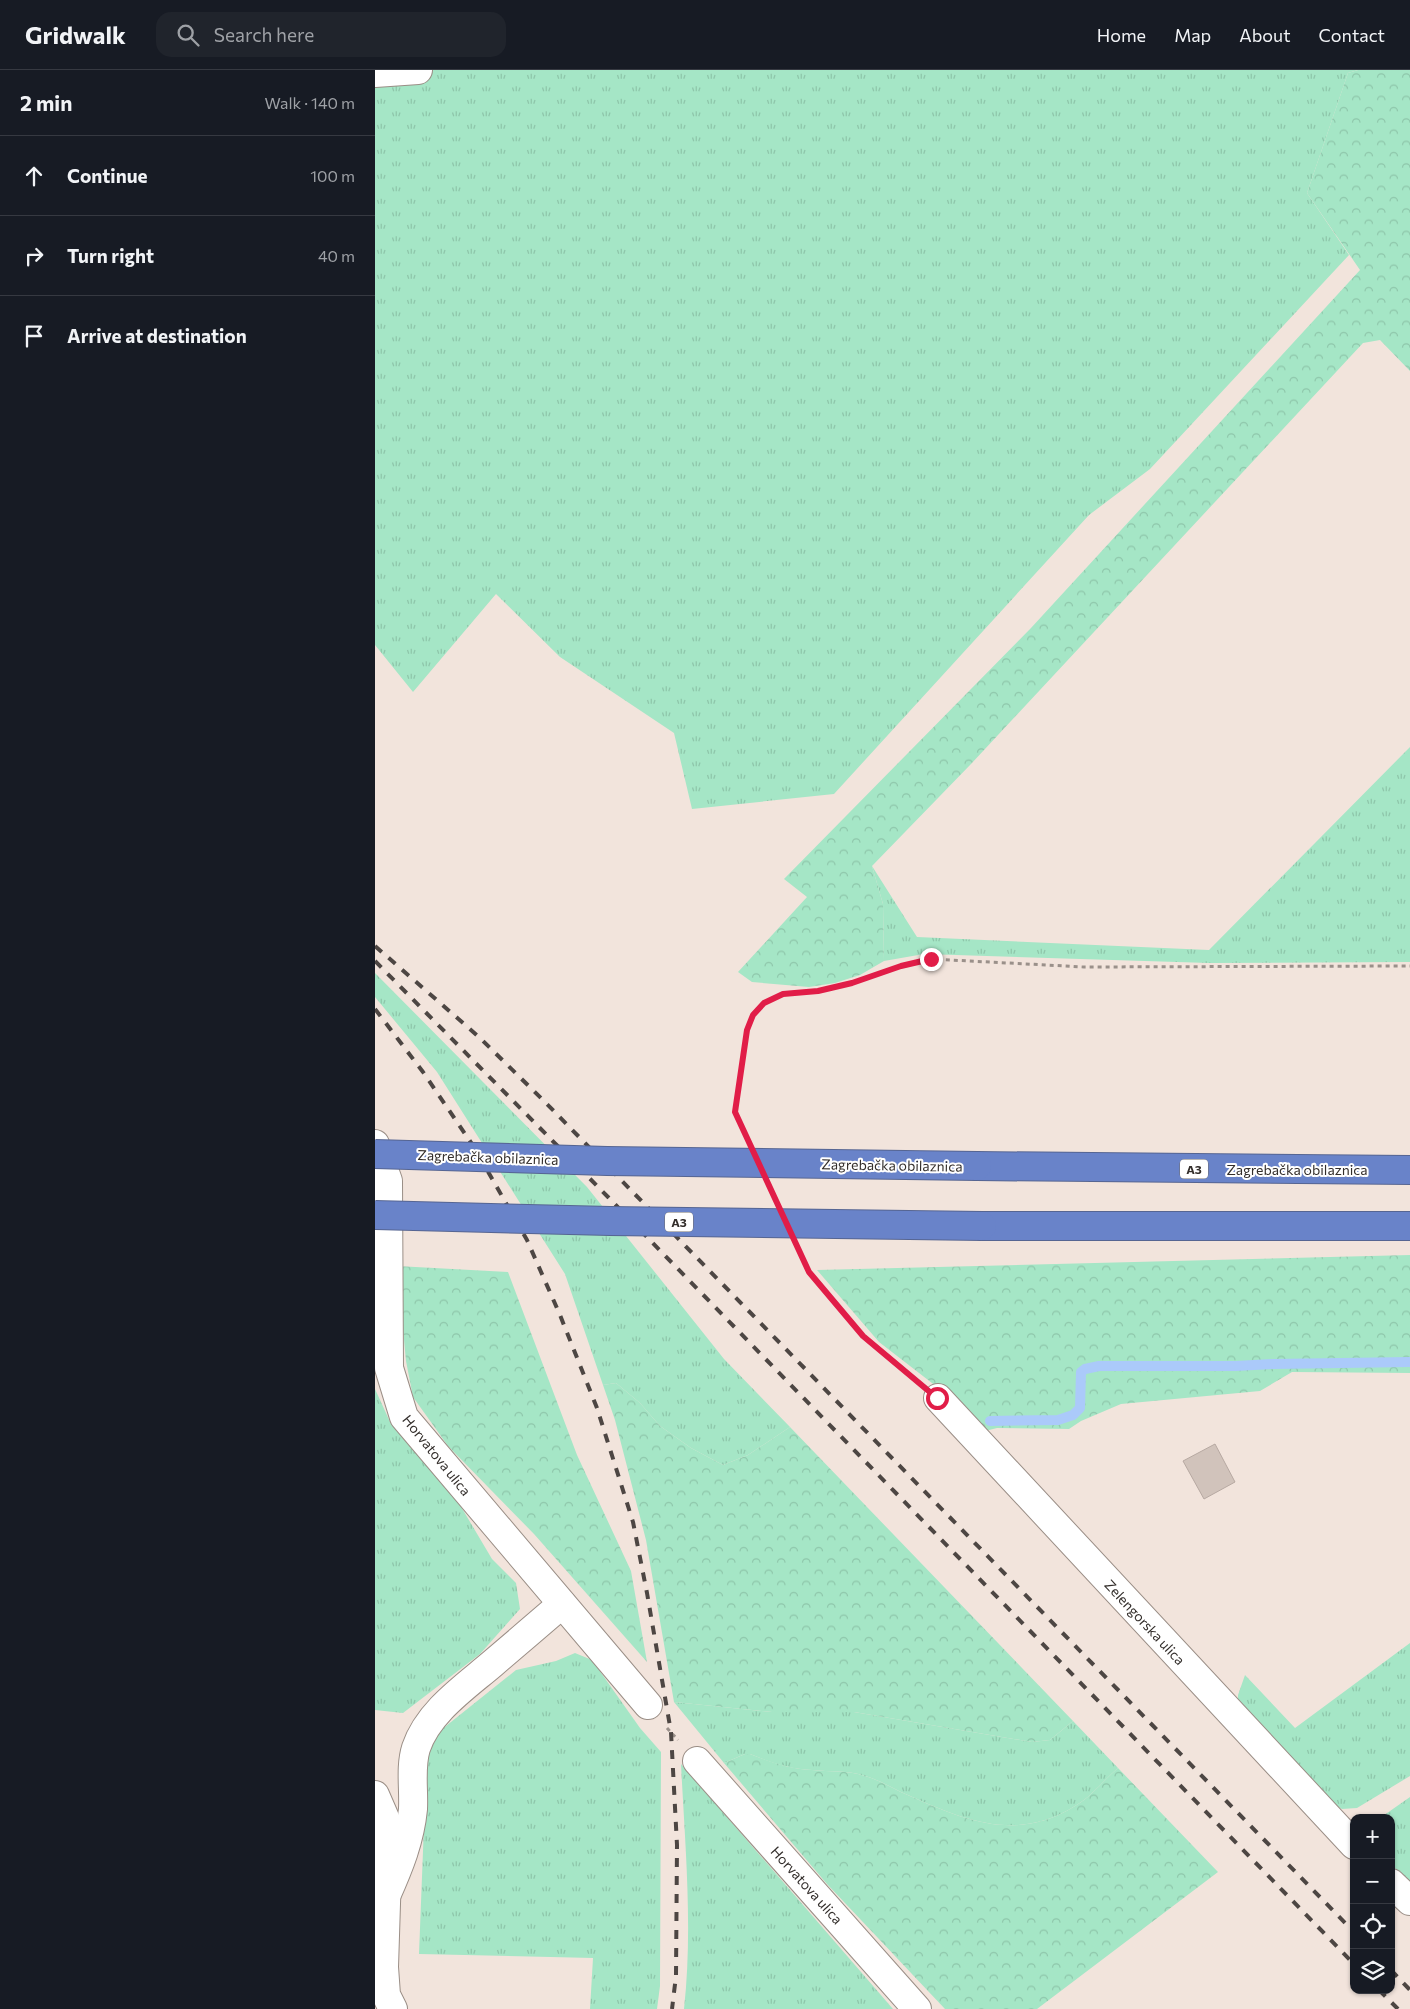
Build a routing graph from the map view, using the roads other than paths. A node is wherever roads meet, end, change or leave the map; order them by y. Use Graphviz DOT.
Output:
graph roads {
  1 [pos="418,70"];
  2 [pos="375,73"];
  3 [pos="375,1144"];
  4 [pos="375,1154"];
  5 [pos="1410,1170"];
  6 [pos="375,1215"];
  7 [pos="1410,1226"];
  8 [pos="937,1398"];
  9 [pos="562,1604"];
  10 [pos="648,1705"];
  11 [pos="697,1761"];
  12 [pos="375,1795"];
  13 [pos="1350,1841"];
  14 [pos="1395,1886"];
  15 [pos="386,1896"];
  16 [pos="1410,1901"];
  17 [pos="380,1967"];
  18 [pos="393,2009"];
  19 [pos="917,2009"];
  1 -- 2 [label="street"];
  3 -- 9 [label="street, Horvatova ulica"];
  4 -- 5 [label="highway, Zagrebačka obilaznica / A3, bridge"];
  6 -- 7 [label="highway, A3, bridge"];
  8 -- 13 [label="street, Zelengorska ulica"];
  9 -- 10 [label="street, Horvatova ulica"];
  9 -- 15 [label="street"];
  11 -- 19 [label="street, Horvatova ulica"];
  12 -- 15 [label="street"];
  14 -- 16 [label="street"];
  15 -- 17 [label="street"];
  17 -- 18 [label="street"];
}
